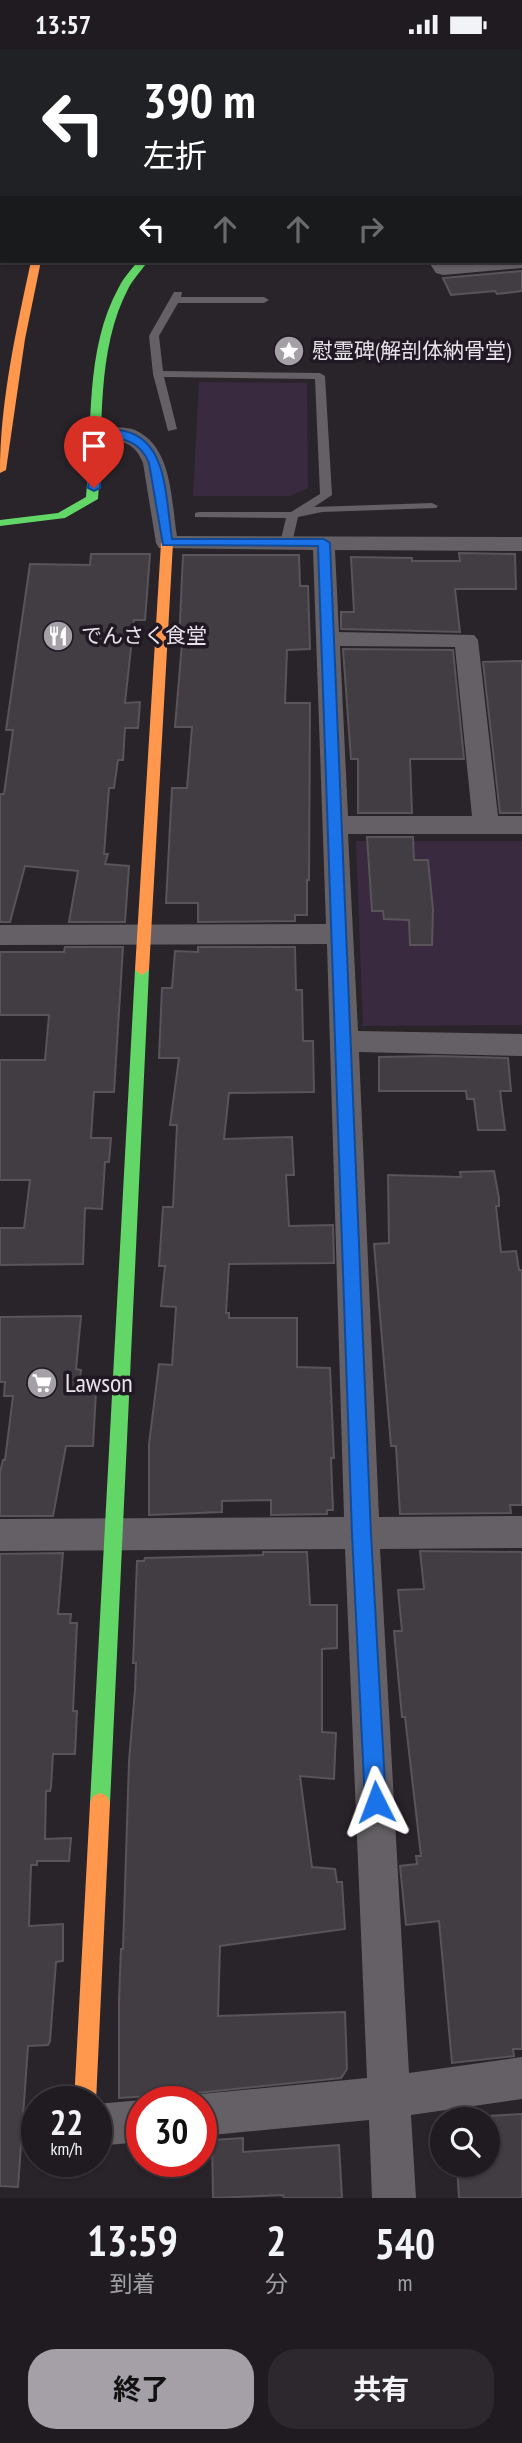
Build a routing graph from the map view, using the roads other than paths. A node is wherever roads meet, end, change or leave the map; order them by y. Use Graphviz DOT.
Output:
graph roads {
  1 [pos="36,263"];
  2 [pos="141,263"];
  3 [pos="438,263"];
  4 [pos="511,263"];
  5 [pos="264,300"];
  6 [pos="158,374"];
  7 [pos="172,429"];
  8 [pos="97,433"];
  9 [pos="0,470"];
  10 [pos="432,506"];
  11 [pos="199,515"];
  12 [pos="293,515"];
  13 [pos="0,523"];
  14 [pos="167,543"];
  15 [pos="286,543"];
  16 [pos="324,543"];
  17 [pos="522,544"];
  18 [pos="327,639"];
  19 [pos="335,825"];
  20 [pos="486,825"];
  21 [pos="522,825"];
  22 [pos="143,933"];
  23 [pos="340,934"];
  24 [pos="0,935"];
  25 [pos="344,1041"];
  26 [pos="522,1048"];
  27 [pos="522,1532"];
  28 [pos="362,1534"];
  29 [pos="0,1535"];
  30 [pos="115,1535"];
  31 [pos="522,2078"];
  32 [pos="86,2086"];
  33 [pos="391,2097"];
  34 [pos="217,2113"];
  35 [pos="394,2198"];
  1 -- 9 [label="street"];
  2 -- 8 [label="street"];
  3 -- 4 [label="street"];
  5 -- 6 [label="lane"];
  6 -- 7 [label="lane"];
  6 -- 12 [label="lane"];
  8 -- 13 [label="street"];
  8 -- 14 [label="street"];
  10 -- 12 [label="lane"];
  11 -- 12 [label="lane"];
  12 -- 15 [label="lane"];
  14 -- 15 [label="street"];
  14 -- 22 [label="street"];
  15 -- 16 [label="street"];
  16 -- 17 [label="street"];
  16 -- 18 [label="street"];
  18 -- 19 [label="street"];
  18 -- 20 [label="street"];
  19 -- 20 [label="street"];
  19 -- 23 [label="street"];
  20 -- 21 [label="street"];
  22 -- 23 [label="street"];
  22 -- 24 [label="street"];
  22 -- 30 [label="street"];
  23 -- 25 [label="street"];
  25 -- 26 [label="street"];
  25 -- 28 [label="street"];
  27 -- 28 [label="street"];
  28 -- 30 [label="street"];
  28 -- 33 [label="street"];
  29 -- 30 [label="street"];
  30 -- 32 [label="street"];
  31 -- 33 [label="street"];
  33 -- 34 [label="street"];
  33 -- 35 [label="street"];
}
